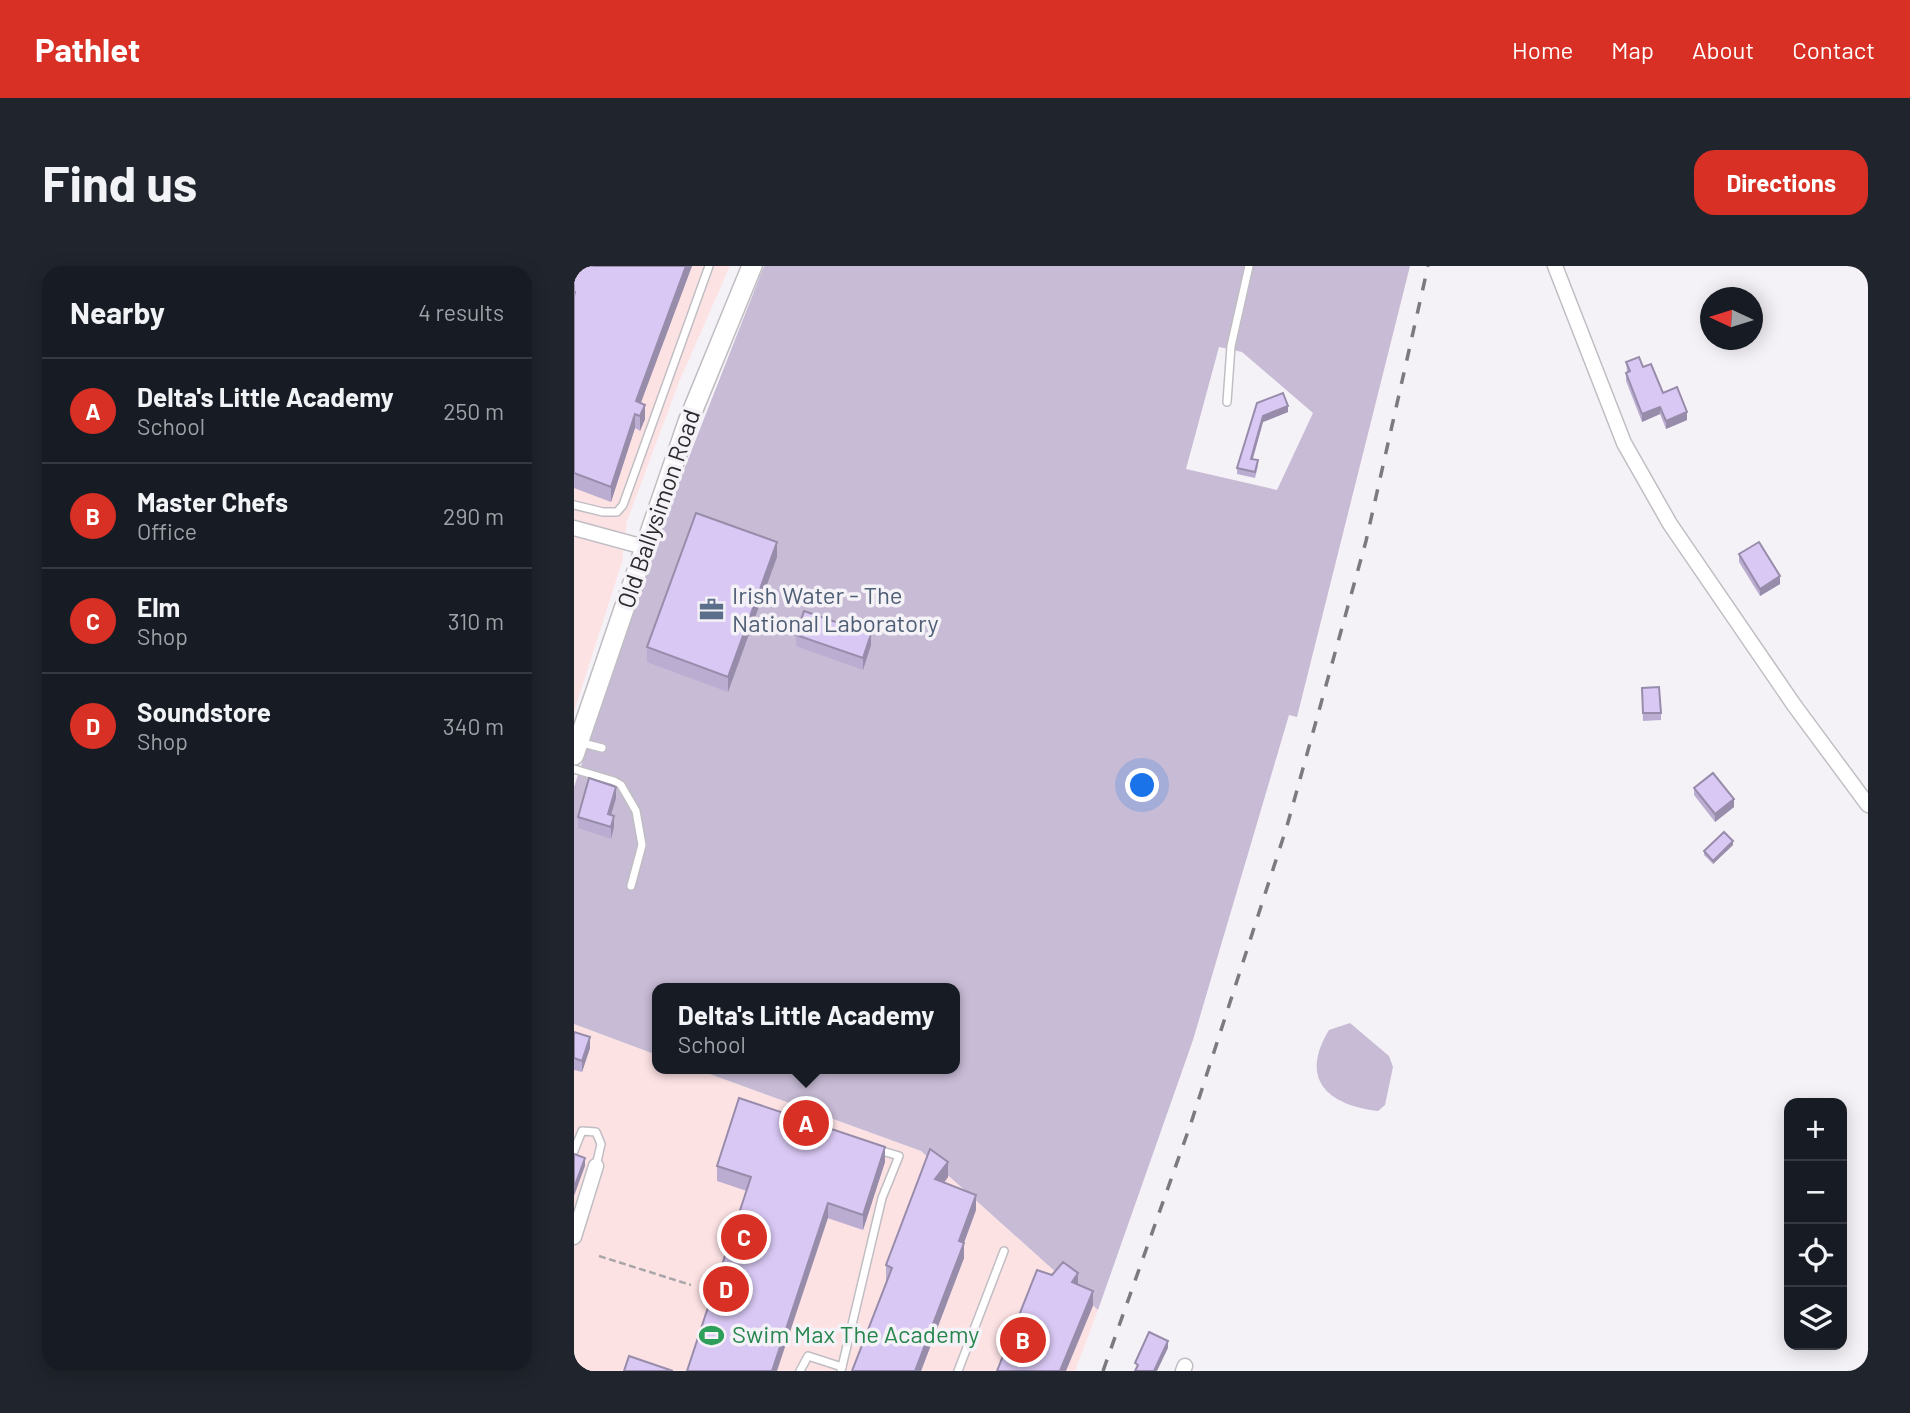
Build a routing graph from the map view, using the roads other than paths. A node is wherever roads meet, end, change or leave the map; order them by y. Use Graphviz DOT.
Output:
graph roads {
  1 [pos="709,266"];
  2 [pos="752,266"];
  3 [pos="1249,266"];
  4 [pos="1555,266"];
  5 [pos="1227,402"];
  6 [pos="574,505"];
  7 [pos="574,527"];
  8 [pos="644,547"];
  9 [pos="602,748"];
  10 [pos="575,750"];
  11 [pos="574,769"];
  12 [pos="1868,805"];
  13 [pos="631,886"];
  14 [pos="874,1148"];
  15 [pos="574,1151"];
  16 [pos="596,1166"];
  17 [pos="574,1237"];
  18 [pos="1004,1251"];
  19 [pos="841,1369"];
  20 [pos="800,1371"];
  21 [pos="958,1371"];
  1 -- 6 [label="lane"];
  2 -- 8 [label="street, Old Ballysimon Road"];
  3 -- 5 [label="lane"];
  4 -- 12 [label="street"];
  7 -- 8 [label="street"];
  8 -- 10 [label="street, Old Ballysimon Road"];
  9 -- 10 [label="lane"];
  11 -- 13 [label="lane"];
  14 -- 19 [label="lane"];
  15 -- 16 [label="lane"];
  16 -- 17 [label="street"];
  18 -- 21 [label="lane"];
  19 -- 20 [label="lane"];
}
